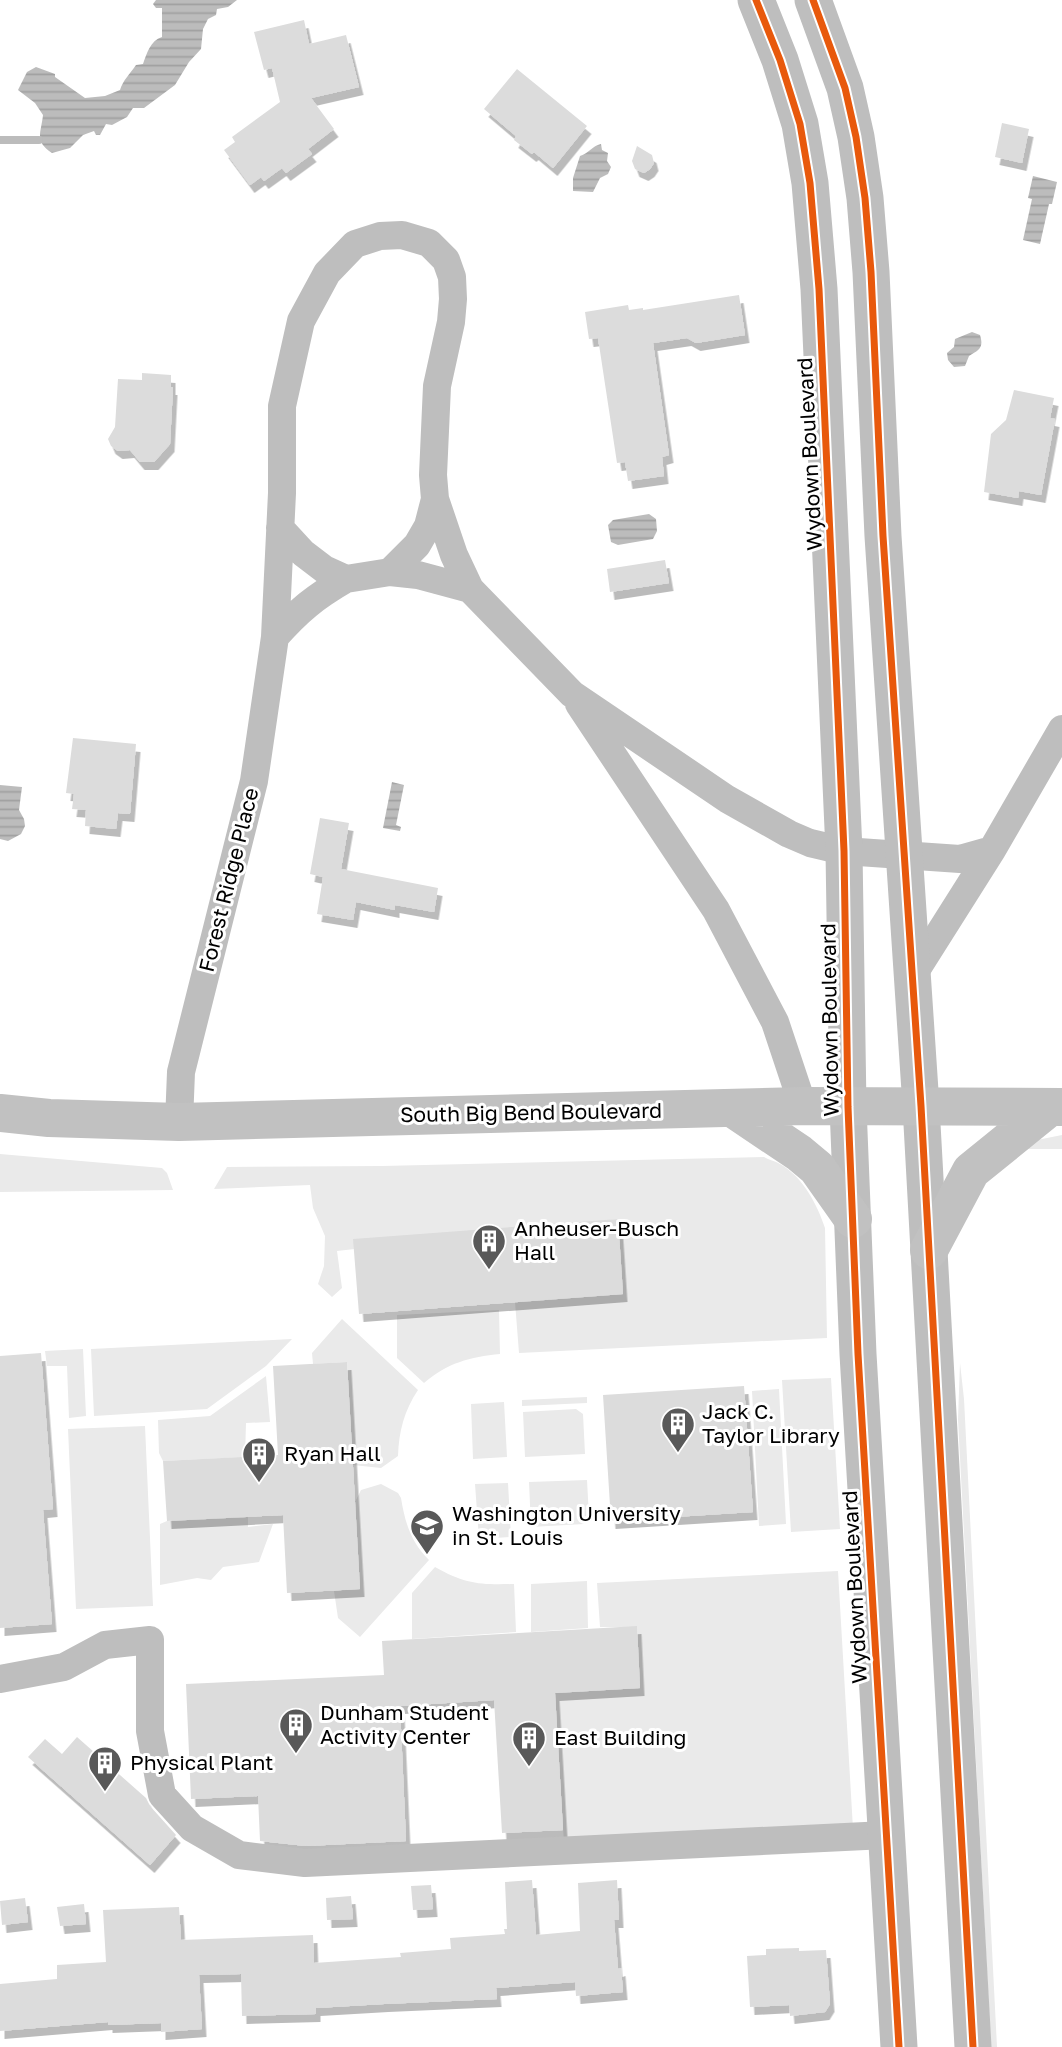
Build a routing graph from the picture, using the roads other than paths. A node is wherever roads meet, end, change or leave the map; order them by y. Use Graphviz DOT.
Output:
graph roads {
  1 [pos="756,0"];
  2 [pos="813,0"];
  3 [pos="435,499"];
  4 [pos="280,528"];
  5 [pos="390,572"];
  6 [pos="346,579"];
  7 [pos="470,589"];
  8 [pos="275,637"];
  9 [pos="572,694"];
  10 [pos="1062,729"];
  11 [pos="992,850"];
  12 [pos="844,851"];
  13 [pos="903,855"];
  14 [pos="913,975"];
  15 [pos="803,1106"];
  16 [pos="921,1106"];
  17 [pos="848,1107"];
  18 [pos="1056,1107"];
  19 [pos="732,1108"];
  20 [pos="0,1113"];
  21 [pos="179,1122"];
  22 [pos="853,1219"];
  23 [pos="929,1250"];
  24 [pos="0,1679"];
  25 [pos="886,1835"];
  26 [pos="899,2047"];
  27 [pos="973,2047"];
  1 -- 12 [label="street, Wydown Boulevard"];
  2 -- 13 [label="street"];
  3 -- 4 [label="street, Forest Ridge Place"];
  3 -- 5 [label="street, Forest Ridge Place"];
  3 -- 7 [label="street, Forest Ridge Place"];
  4 -- 6 [label="street"];
  4 -- 8 [label="street, Forest Ridge Place"];
  5 -- 6 [label="street"];
  5 -- 7 [label="street"];
  6 -- 8 [label="street"];
  7 -- 9 [label="street, Forest Ridge Place"];
  8 -- 21 [label="street, Forest Ridge Place"];
  9 -- 12 [label="street, Forest Ridge Place"];
  9 -- 15 [label="street, Forest Ridge Place"];
  10 -- 11 [label="street"];
  11 -- 13 [label="street, Forest Ridge Place"];
  11 -- 14 [label="street"];
  12 -- 13 [label="street, Forest Ridge Place"];
  12 -- 17 [label="street, Wydown Boulevard"];
  13 -- 14 [label="street"];
  14 -- 16 [label="street"];
  15 -- 17 [label="main road, South Big Bend Boulevard"];
  15 -- 19 [label="main road, South Big Bend Boulevard"];
  16 -- 17 [label="main road, South Big Bend Boulevard"];
  16 -- 18 [label="main road, South Big Bend Boulevard"];
  16 -- 23 [label="street"];
  17 -- 22 [label="street, Wydown Boulevard"];
  18 -- 23 [label="main road"];
  19 -- 21 [label="main road, South Big Bend Boulevard"];
  19 -- 22 [label="main road"];
  20 -- 21 [label="main road, South Big Bend Boulevard"];
  22 -- 25 [label="street, Wydown Boulevard"];
  23 -- 27 [label="street"];
  24 -- 25 [label="street"];
  25 -- 26 [label="street, Wydown Boulevard"];
}
